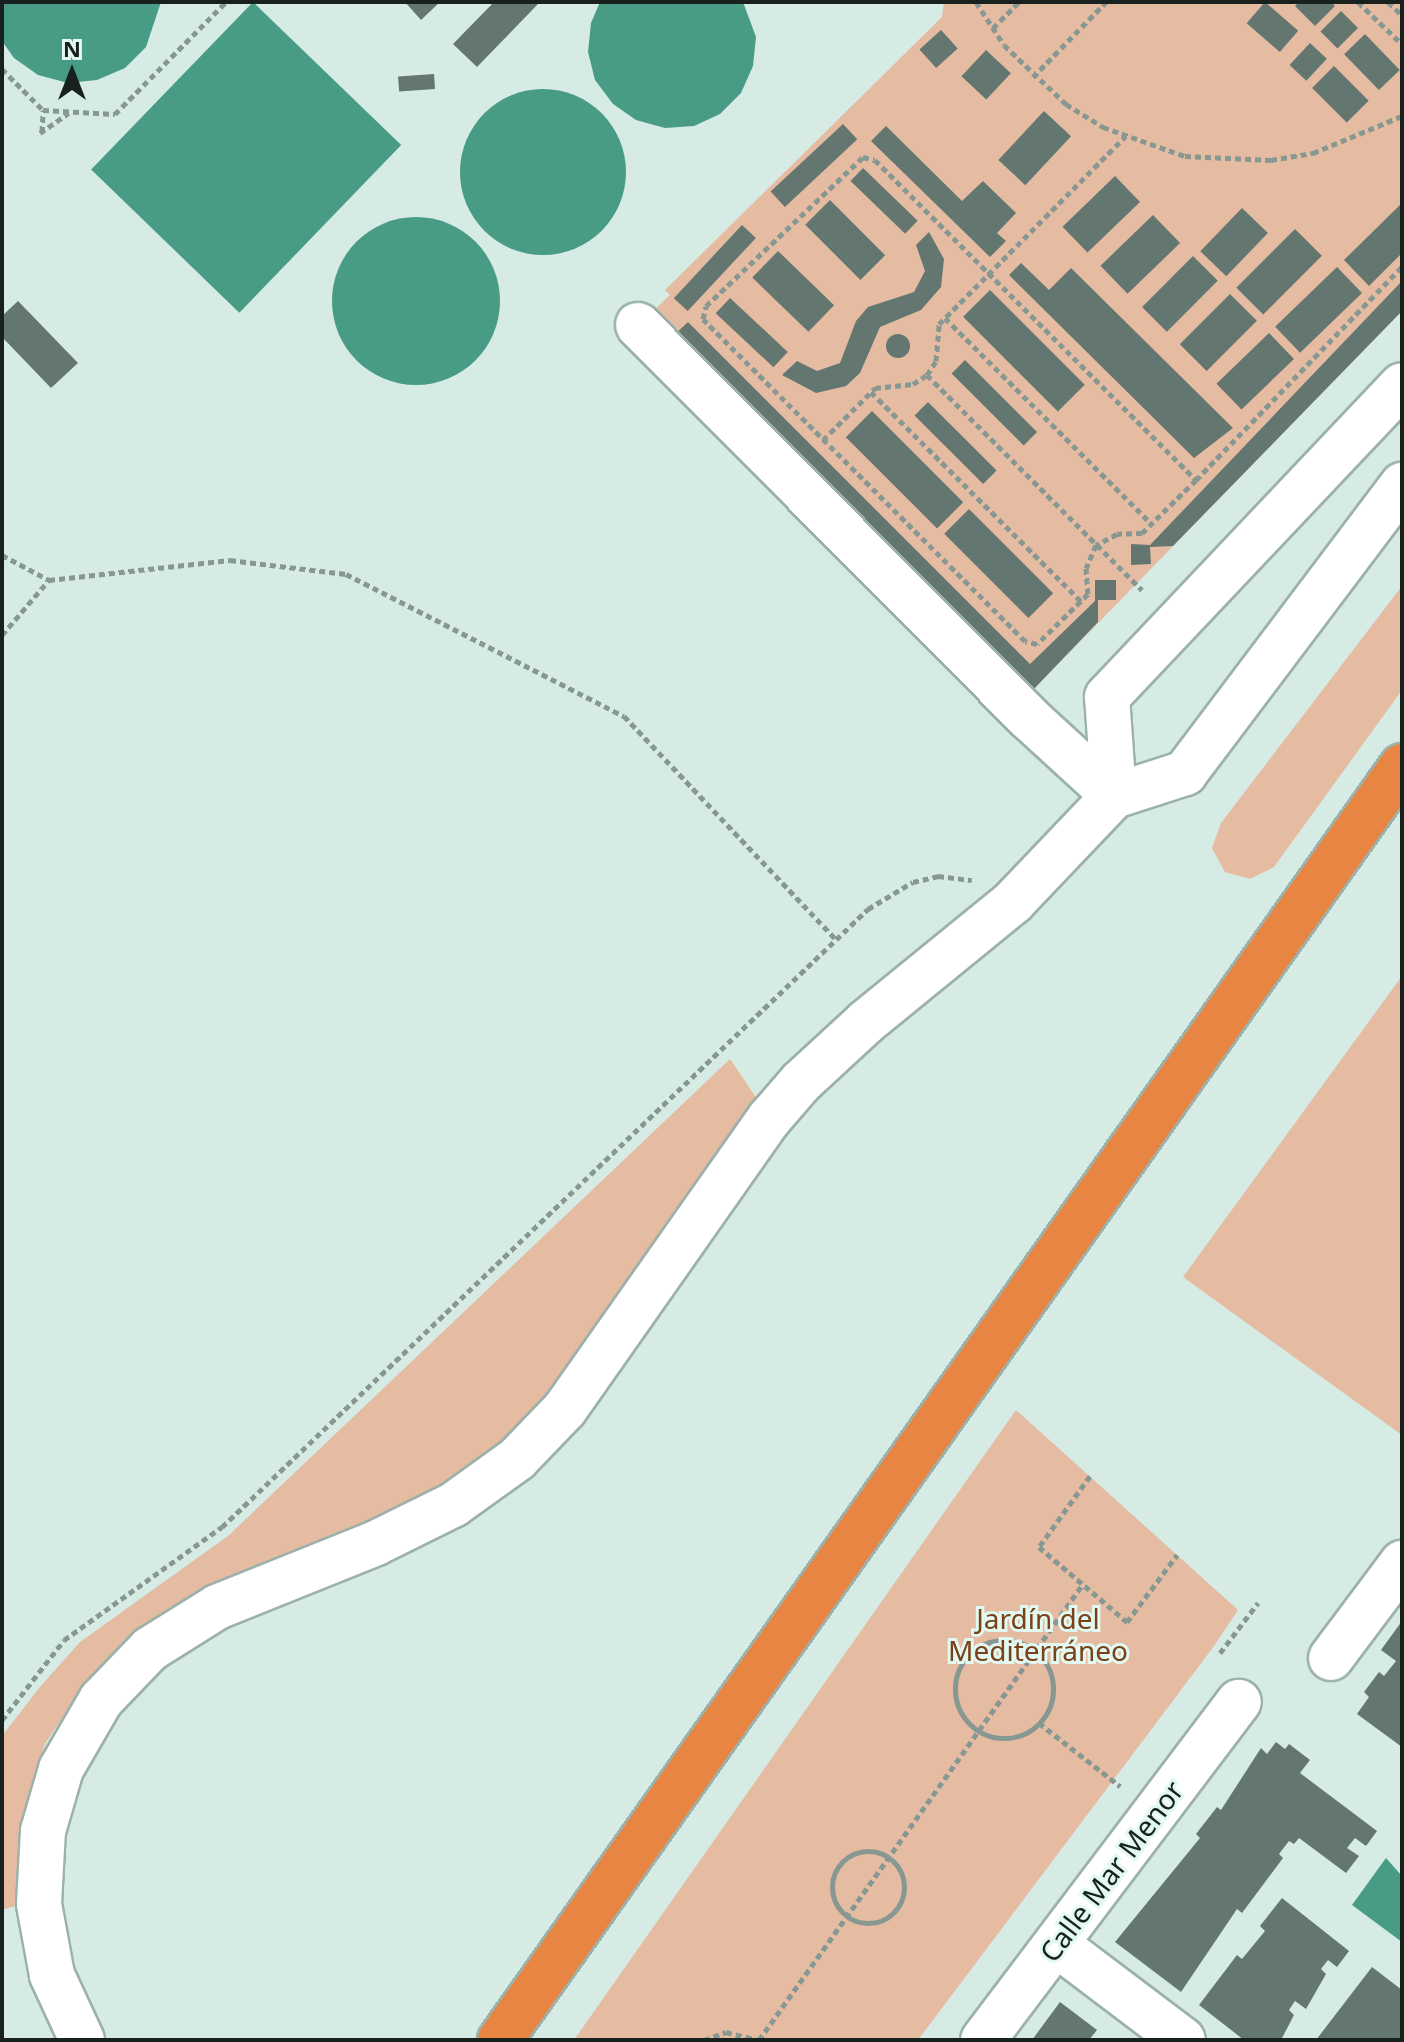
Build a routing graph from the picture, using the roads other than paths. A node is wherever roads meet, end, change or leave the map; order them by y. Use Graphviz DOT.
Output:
graph roads {
  1 [pos="638,325"];
  2 [pos="1402,385"];
  3 [pos="1402,485"];
  4 [pos="1402,766"];
  5 [pos="1114,796"];
  6 [pos="1402,1563"];
  7 [pos="1331,1658"];
  8 [pos="1239,1702"];
  9 [pos="1056,1944"];
  10 [pos="82,2040"];
  11 [pos="500,2040"];
  12 [pos="983,2040"];
  13 [pos="1183,2040"];
  1 -- 5 [label="street"];
  2 -- 5 [label="street"];
  3 -- 5 [label="street"];
  4 -- 11 [label="highway"];
  5 -- 10 [label="street"];
  6 -- 7 [label="street"];
  8 -- 9 [label="street, Calle Mar Menor"];
  9 -- 12 [label="street, Calle Mar Menor"];
  9 -- 13 [label="street"];
}
